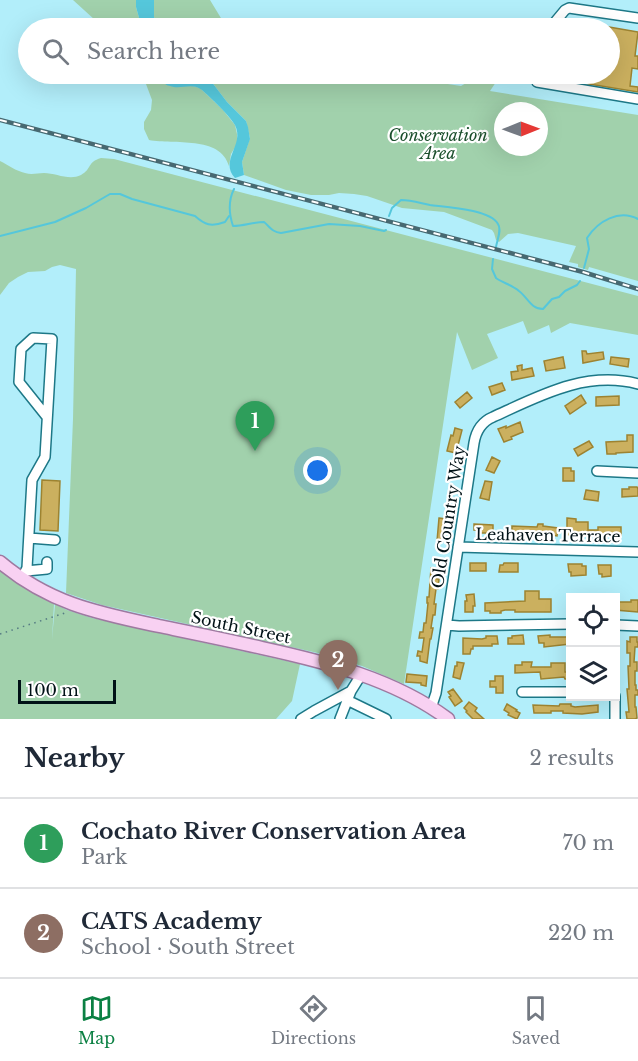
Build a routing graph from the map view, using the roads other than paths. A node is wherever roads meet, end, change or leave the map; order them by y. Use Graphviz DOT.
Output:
graph roads {
  1 [pos="558,18"];
  2 [pos="638,18"];
  3 [pos="549,84"];
  4 [pos="638,99"];
  5 [pos="638,384"];
  6 [pos="47,417"];
  7 [pos="597,471"];
  8 [pos="638,473"];
  9 [pos="29,538"];
  10 [pos="55,540"];
  11 [pos="458,547"];
  12 [pos="638,552"];
  13 [pos="0,562"];
  14 [pos="47,562"];
  15 [pos="24,574"];
  16 [pos="566,624"];
  17 [pos="447,625"];
  18 [pos="620,625"];
  19 [pos="638,626"];
  20 [pos="361,675"];
  21 [pos="522,692"];
  22 [pos="566,692"];
  23 [pos="349,695"];
  24 [pos="615,701"];
  25 [pos="431,708"];
  26 [pos="301,719"];
  27 [pos="340,719"];
  28 [pos="386,719"];
  29 [pos="448,719"];
  30 [pos="615,719"];
  1 -- 2 [label="street"];
  3 -- 4 [label="street"];
  5 -- 11 [label="street, Old Country Way"];
  6 -- 6 [label="street"];
  6 -- 9 [label="street"];
  7 -- 8 [label="street"];
  9 -- 10 [label="street"];
  9 -- 15 [label="street"];
  11 -- 12 [label="street, Leahaven Terrace"];
  11 -- 17 [label="street, Old Country Way"];
  13 -- 15 [label="main road, South Street"];
  14 -- 15 [label="street"];
  15 -- 20 [label="main road, South Street"];
  16 -- 17 [label="street"];
  17 -- 25 [label="street, Old Country Way"];
  18 -- 19 [label="street"];
  20 -- 23 [label="street"];
  20 -- 25 [label="main road, South Street"];
  21 -- 22 [label="street"];
  23 -- 26 [label="street"];
  23 -- 27 [label="street"];
  23 -- 28 [label="street"];
  24 -- 30 [label="street"];
  25 -- 29 [label="main road, South Street"];
}
